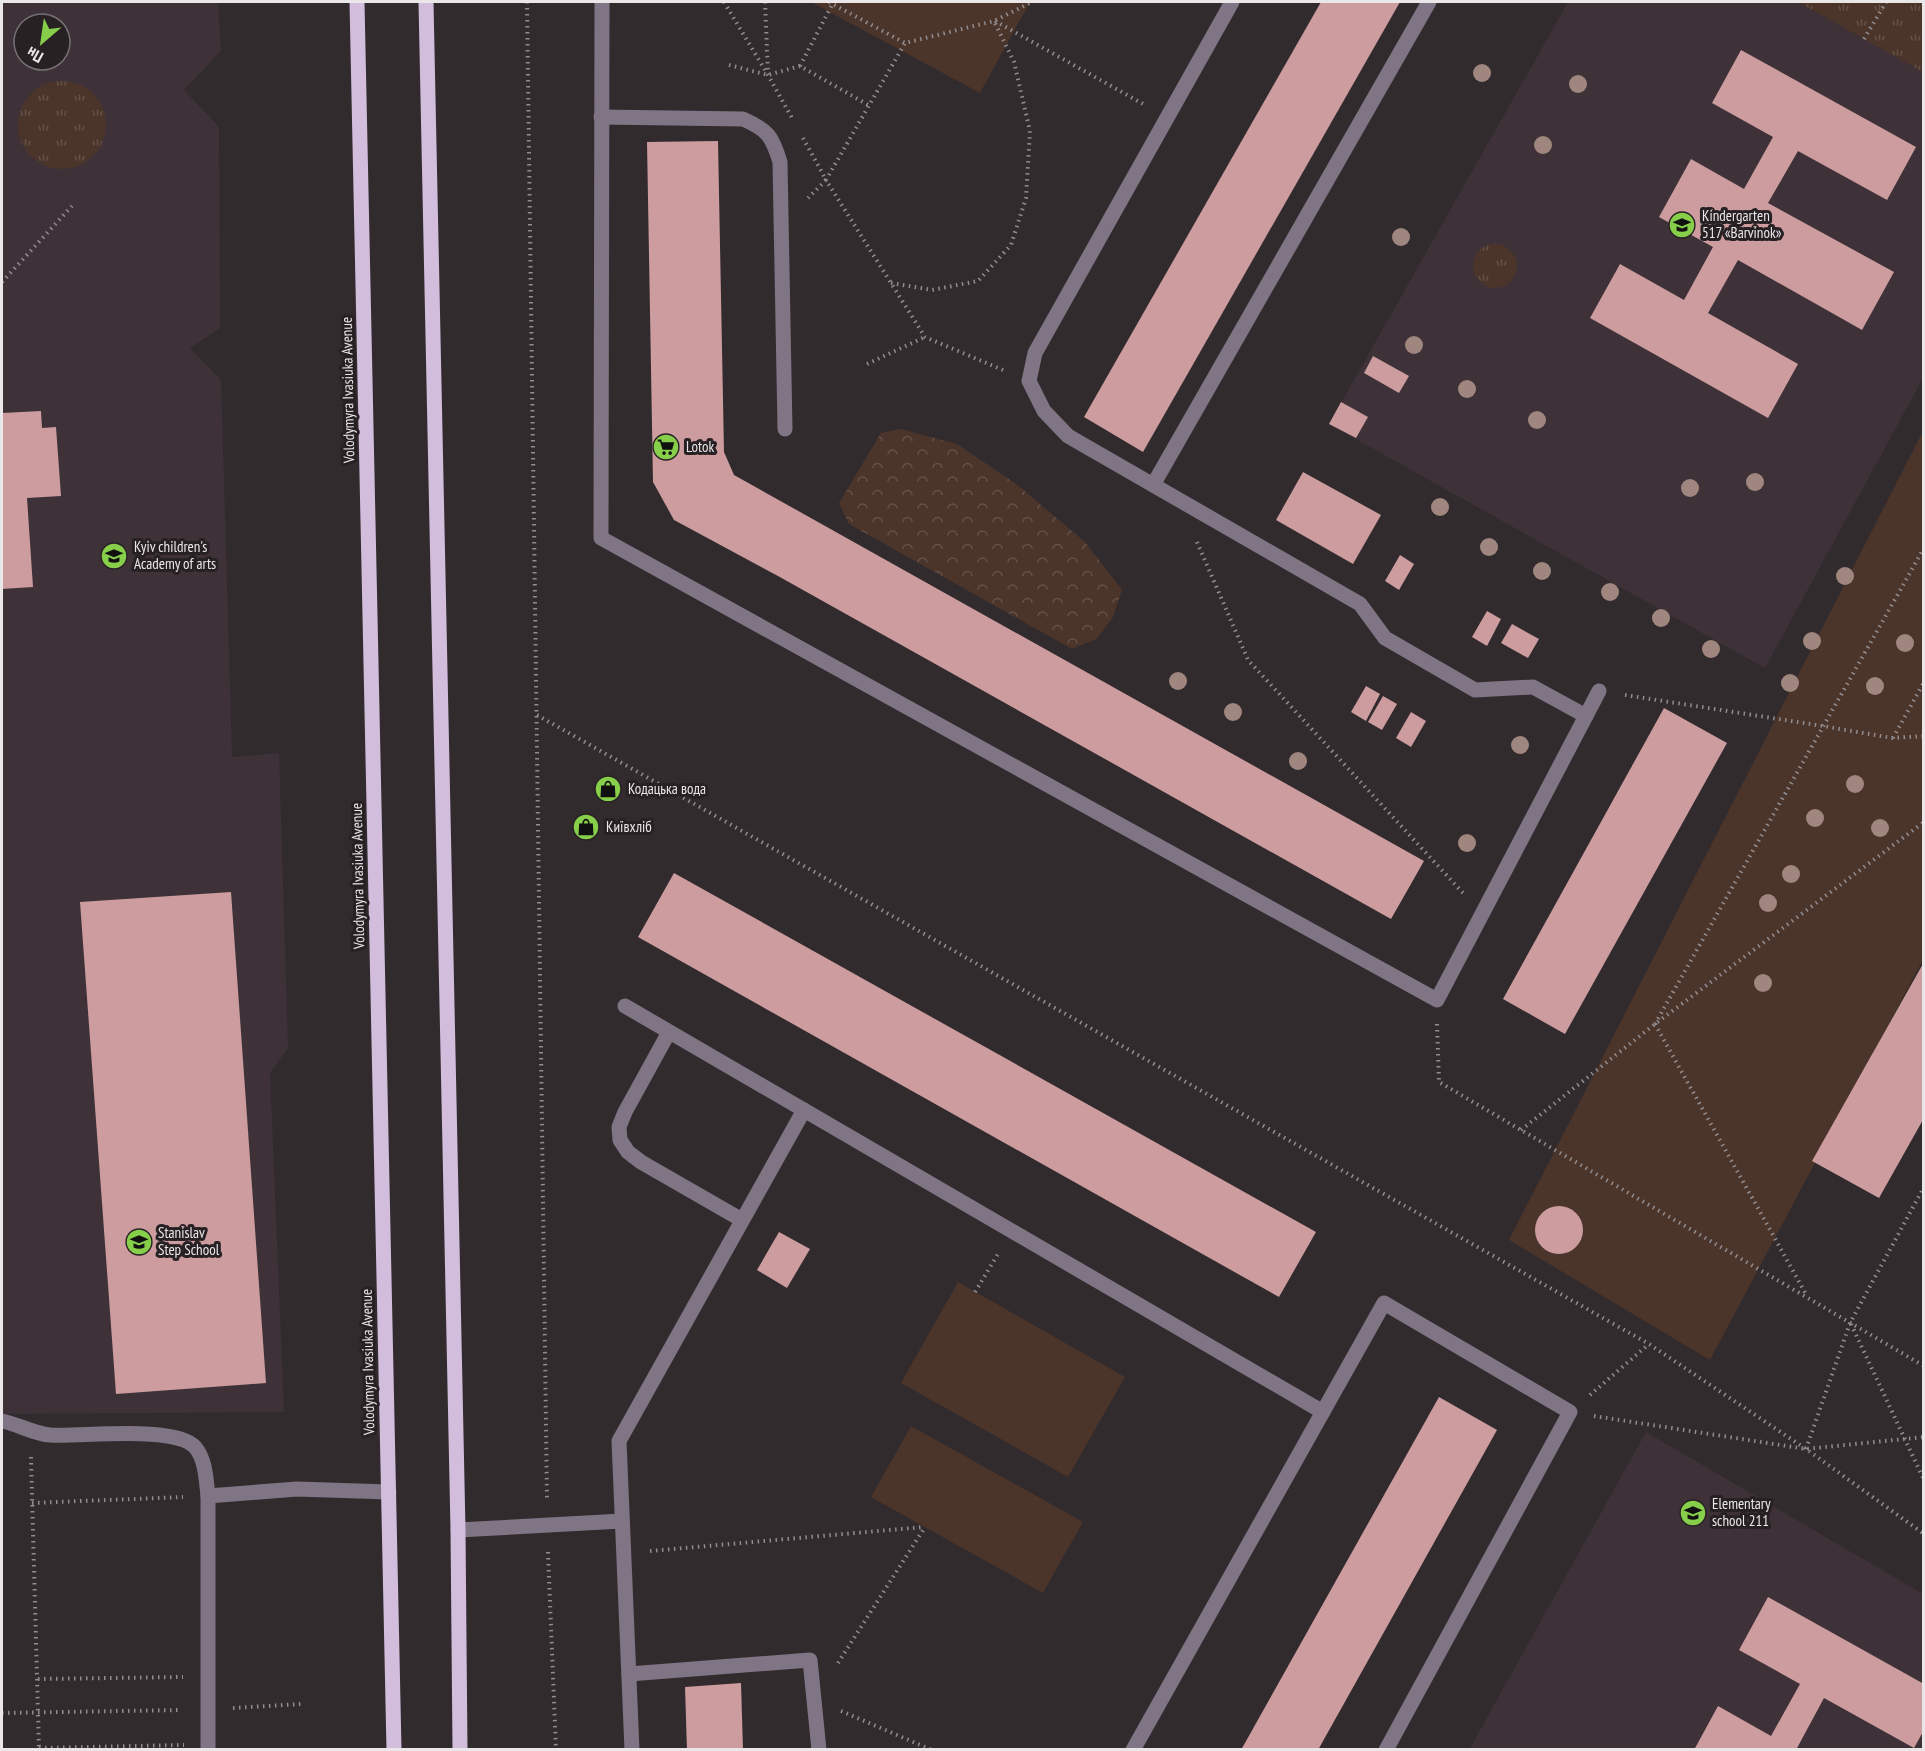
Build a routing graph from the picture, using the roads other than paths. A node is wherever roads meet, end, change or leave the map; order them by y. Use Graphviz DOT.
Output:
graph roads {
  1 [pos="357,2"];
  2 [pos="426,2"];
  3 [pos="602,2"];
  4 [pos="1232,2"];
  5 [pos="1429,2"];
  6 [pos="601,117"];
  7 [pos="785,429"];
  8 [pos="1153,485"];
  9 [pos="1599,691"];
  10 [pos="1586,716"];
  11 [pos="625,1006"];
  12 [pos="669,1032"];
  13 [pos="804,1110"];
  14 [pos="742,1220"];
  15 [pos="1323,1412"];
  16 [pos="2,1421"];
  17 [pos="389,1492"];
  18 [pos="208,1496"];
  19 [pos="622,1521"];
  20 [pos="458,1530"];
  21 [pos="629,1674"];
  22 [pos="208,1747"];
  23 [pos="394,1749"];
  24 [pos="460,1749"];
  25 [pos="632,1749"];
  26 [pos="819,1749"];
  27 [pos="1133,1749"];
  28 [pos="1386,1749"];
  1 -- 17 [label="main road, Volodymyra Ivasiuka Avenue"];
  2 -- 20 [label="main road"];
  3 -- 6 [label="lane"];
  4 -- 8 [label="lane"];
  5 -- 8 [label="lane"];
  6 -- 7 [label="lane"];
  6 -- 10 [label="lane"];
  8 -- 10 [label="lane"];
  9 -- 10 [label="lane"];
  11 -- 12 [label="lane"];
  12 -- 13 [label="lane"];
  12 -- 14 [label="lane"];
  13 -- 14 [label="lane"];
  13 -- 15 [label="lane"];
  14 -- 19 [label="lane"];
  15 -- 27 [label="lane"];
  15 -- 28 [label="lane"];
  16 -- 18 [label="lane"];
  17 -- 18 [label="lane"];
  17 -- 23 [label="main road, Volodymyra Ivasiuka Avenue"];
  18 -- 22 [label="lane"];
  19 -- 20 [label="lane"];
  19 -- 21 [label="lane"];
  20 -- 24 [label="main road"];
  21 -- 25 [label="lane"];
  21 -- 26 [label="lane"];
}
